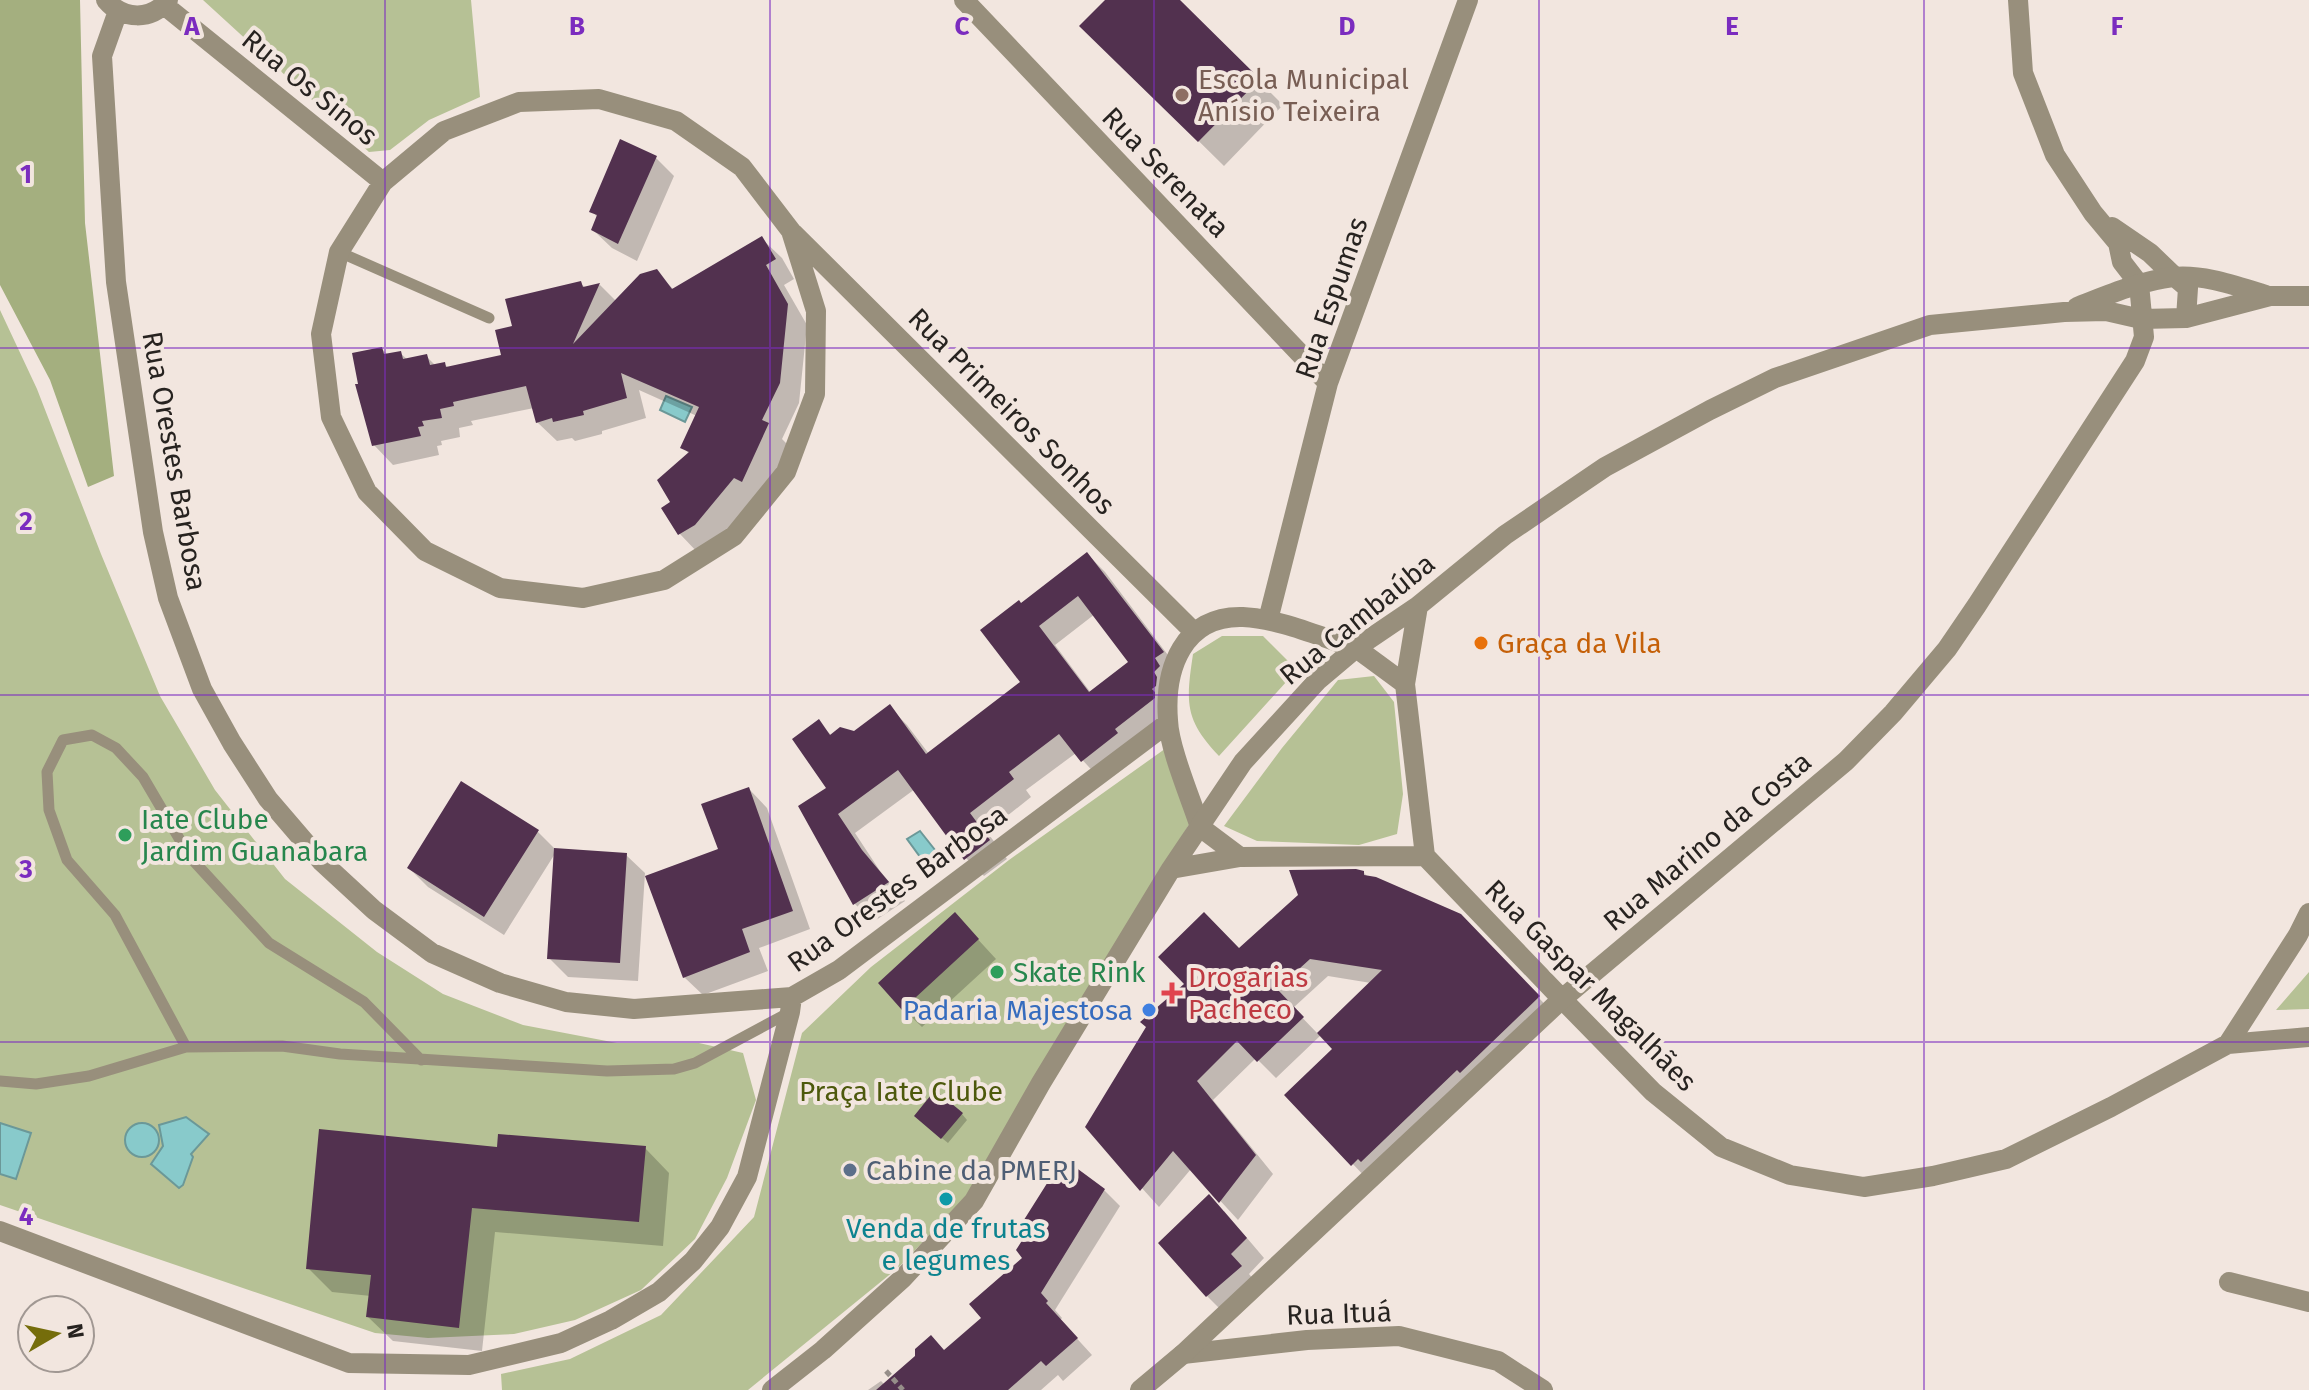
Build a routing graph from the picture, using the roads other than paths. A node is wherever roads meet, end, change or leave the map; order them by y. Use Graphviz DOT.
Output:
graph roads {
  1 [pos="964,0"];
  2 [pos="1468,0"];
  3 [pos="2018,0"];
  4 [pos="166,2"];
  5 [pos="112,6"];
  6 [pos="383,182"];
  7 [pos="2093,213"];
  8 [pos="791,231"];
  9 [pos="339,252"];
  10 [pos="2175,277"];
  11 [pos="2139,284"];
  12 [pos="2270,296"];
  13 [pos="2309,296"];
  14 [pos="2064,312"];
  15 [pos="489,318"];
  16 [pos="2186,318"];
  17 [pos="2141,319"];
  18 [pos="1328,383"];
  19 [pos="1418,606"];
  20 [pos="1268,620"];
  21 [pos="1193,631"];
  22 [pos="1356,648"];
  23 [pos="1405,684"];
  24 [pos="1168,723"];
  25 [pos="1200,827"];
  26 [pos="1425,856"];
  27 [pos="1240,857"];
  28 [pos="1171,869"];
  29 [pos="2309,913"];
  30 [pos="1562,999"];
  31 [pos="791,1005"];
  32 [pos="2309,1037"];
  33 [pos="2228,1044"];
  34 [pos="186,1047"];
  35 [pos="421,1060"];
  36 [pos="0,1081"];
  37 [pos="0,1231"];
  38 [pos="2229,1282"];
  39 [pos="2309,1302"];
  40 [pos="1183,1354"];
  41 [pos="772,1390"];
  42 [pos="1140,1390"];
  43 [pos="1543,1390"];
  1 -- 18 [label="street, Rua Serenata"];
  2 -- 18 [label="street, Rua Espumas"];
  3 -- 7 [label="street"];
  4 -- 5 [label="street"];
  4 -- 6 [label="street, Rua Os Sinos"];
  5 -- 31 [label="street, Rua Orestes Barbosa"];
  6 -- 8 [label="street, Rua Primeiros Sonhos"];
  6 -- 9 [label="street, Rua Primeiros Sonhos"];
  7 -- 10 [label="street"];
  7 -- 11 [label="street"];
  8 -- 9 [label="street, Rua Primeiros Sonhos"];
  8 -- 21 [label="street, Rua Primeiros Sonhos"];
  9 -- 15 [label="lane"];
  10 -- 11 [label="street, Rua Cambaúba"];
  10 -- 12 [label="street, Rua Cambaúba"];
  10 -- 16 [label="street"];
  11 -- 14 [label="street, Rua Cambaúba"];
  11 -- 17 [label="street, Rua Marino da Costa"];
  12 -- 13 [label="street, Rua Cambaúba"];
  12 -- 16 [label="street, Rua Cambaúba"];
  14 -- 17 [label="street, Rua Cambaúba"];
  14 -- 19 [label="street, Rua Cambaúba"];
  16 -- 17 [label="street, Rua Cambaúba"];
  17 -- 30 [label="street, Rua Marino da Costa"];
  18 -- 20 [label="street, Rua Espumas"];
  19 -- 22 [label="street, Rua Cambaúba"];
  19 -- 23 [label="street"];
  20 -- 21 [label="street"];
  20 -- 22 [label="street"];
  21 -- 24 [label="street"];
  22 -- 23 [label="street"];
  22 -- 25 [label="street, Rua Cambaúba"];
  23 -- 26 [label="street"];
  24 -- 25 [label="street"];
  24 -- 31 [label="street, Rua Orestes Barbosa"];
  25 -- 27 [label="street"];
  25 -- 28 [label="street, Rua Cambaúba"];
  26 -- 27 [label="street"];
  26 -- 30 [label="street, Rua Gaspar Magalhães"];
  27 -- 28 [label="street"];
  28 -- 41 [label="street, Rua Cambaúba"];
  29 -- 33 [label="street"];
  30 -- 33 [label="street, Rua Gaspar Magalhães"];
  30 -- 40 [label="street, Rua Marino da Costa"];
  31 -- 35 [label="lane"];
  31 -- 37 [label="street"];
  32 -- 33 [label="street, Rua Gaspar Magalhães"];
  34 -- 35 [label="lane"];
  34 -- 35 [label="lane"];
  34 -- 36 [label="lane"];
  38 -- 39 [label="street"];
  40 -- 42 [label="street"];
  40 -- 43 [label="street, Rua Ituá"];
}
